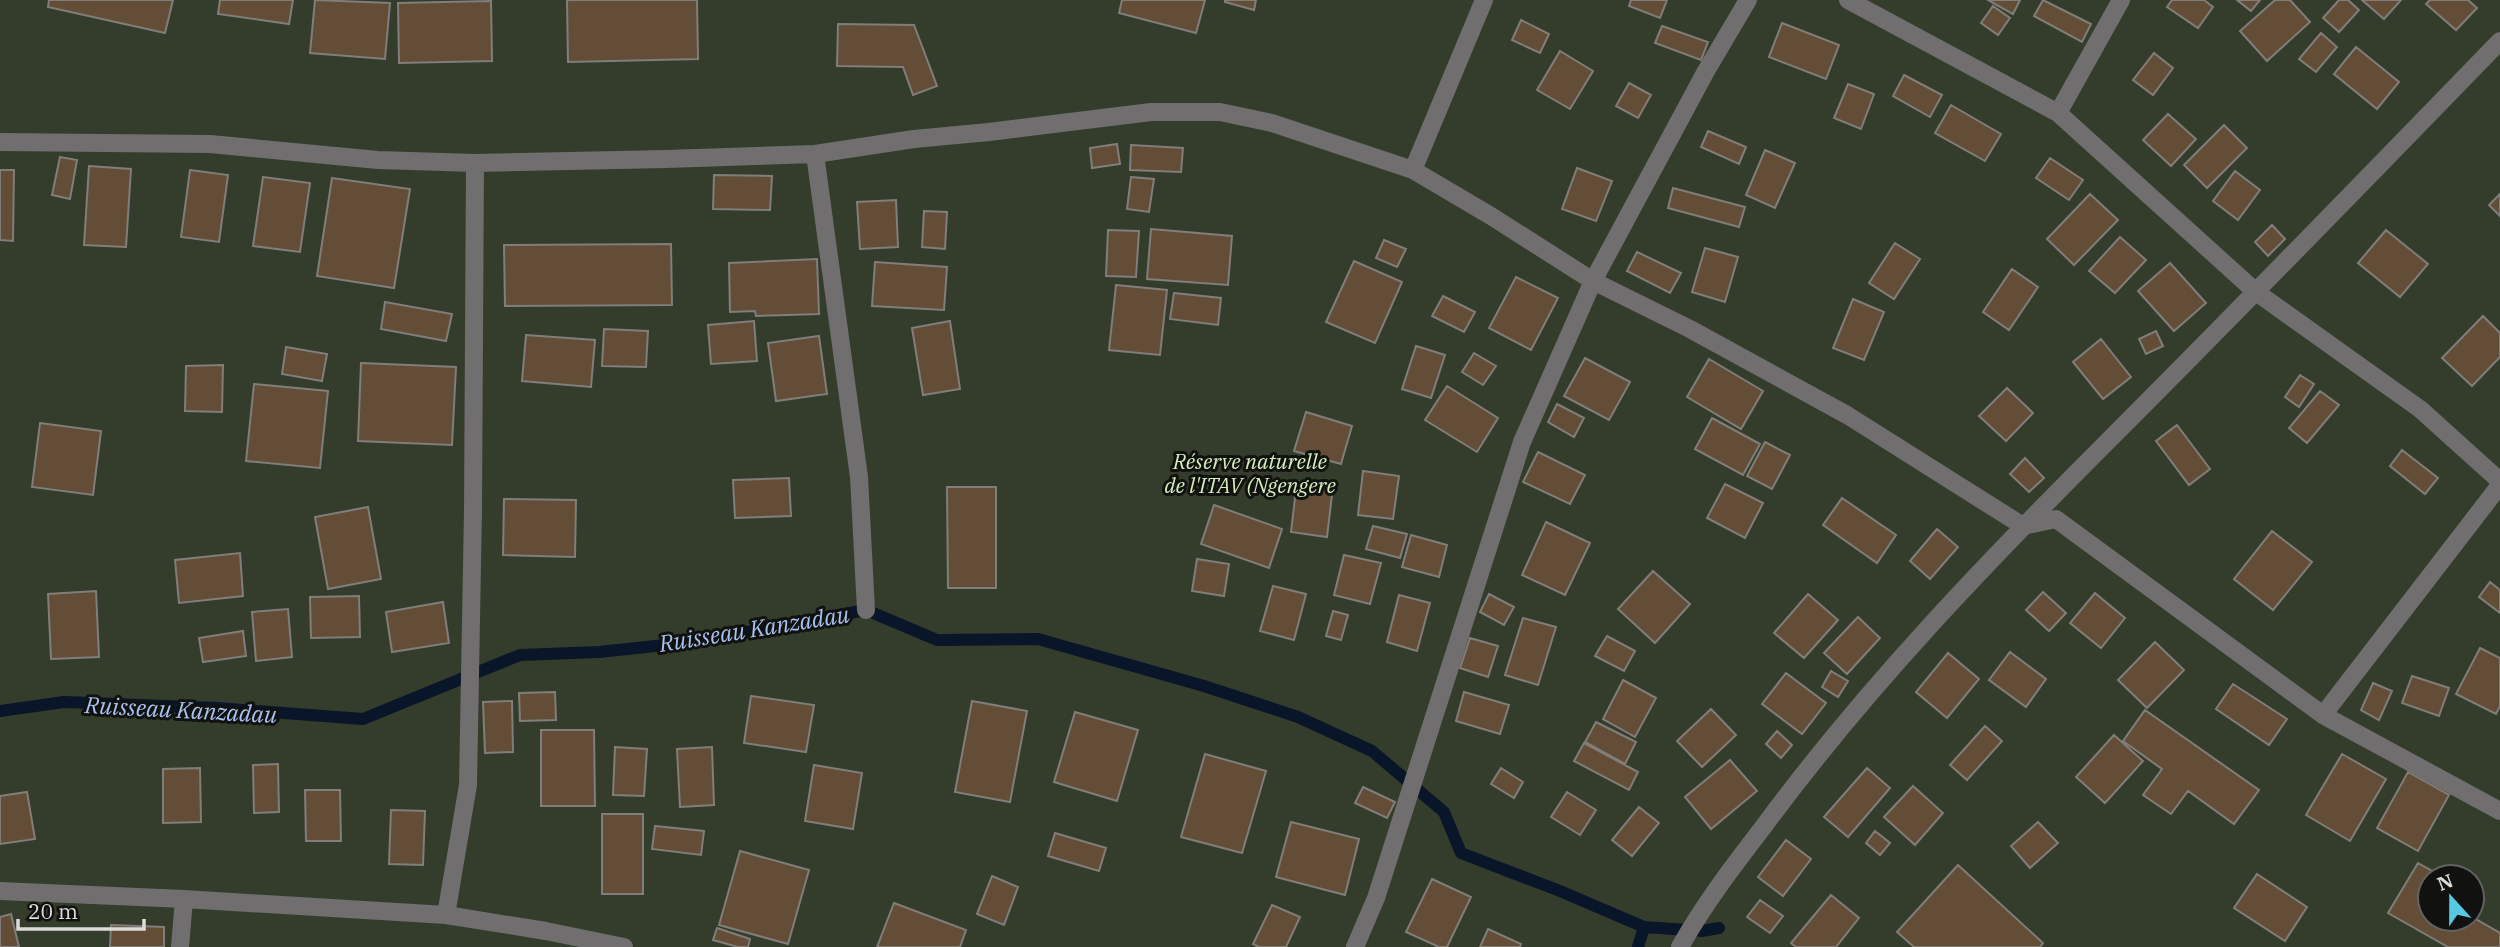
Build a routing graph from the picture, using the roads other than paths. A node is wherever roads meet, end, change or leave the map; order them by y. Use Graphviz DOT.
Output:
graph roads {
  1 [pos="1484,0"];
  2 [pos="1748,0"];
  3 [pos="1848,0"];
  4 [pos="2121,0"];
  5 [pos="2500,41"];
  6 [pos="2058,113"];
  7 [pos="0,142"];
  8 [pos="815,154"];
  9 [pos="475,163"];
  10 [pos="1413,170"];
  11 [pos="1593,281"];
  12 [pos="2256,292"];
  13 [pos="2500,483"];
  14 [pos="2023,526"];
  15 [pos="866,610"];
  16 [pos="2323,715"];
  17 [pos="2500,811"];
  18 [pos="0,891"];
  19 [pos="184,899"];
  20 [pos="446,915"];
  21 [pos="180,947"];
  22 [pos="624,947"];
  23 [pos="1355,947"];
  24 [pos="1679,947"];
  1 -- 10 [label="street"];
  2 -- 11 [label="street"];
  3 -- 6 [label="street"];
  4 -- 6 [label="street"];
  5 -- 12 [label="street"];
  6 -- 12 [label="street"];
  7 -- 9 [label="street"];
  8 -- 9 [label="street"];
  8 -- 10 [label="street"];
  8 -- 15 [label="street"];
  9 -- 20 [label="street"];
  10 -- 11 [label="street"];
  11 -- 14 [label="street"];
  11 -- 23 [label="street"];
  12 -- 13 [label="street"];
  12 -- 14 [label="street"];
  13 -- 16 [label="street"];
  14 -- 16 [label="street"];
  14 -- 24 [label="street"];
  16 -- 17 [label="street"];
  18 -- 19 [label="street"];
  19 -- 20 [label="street"];
  19 -- 21 [label="street"];
  20 -- 22 [label="street"];
}
